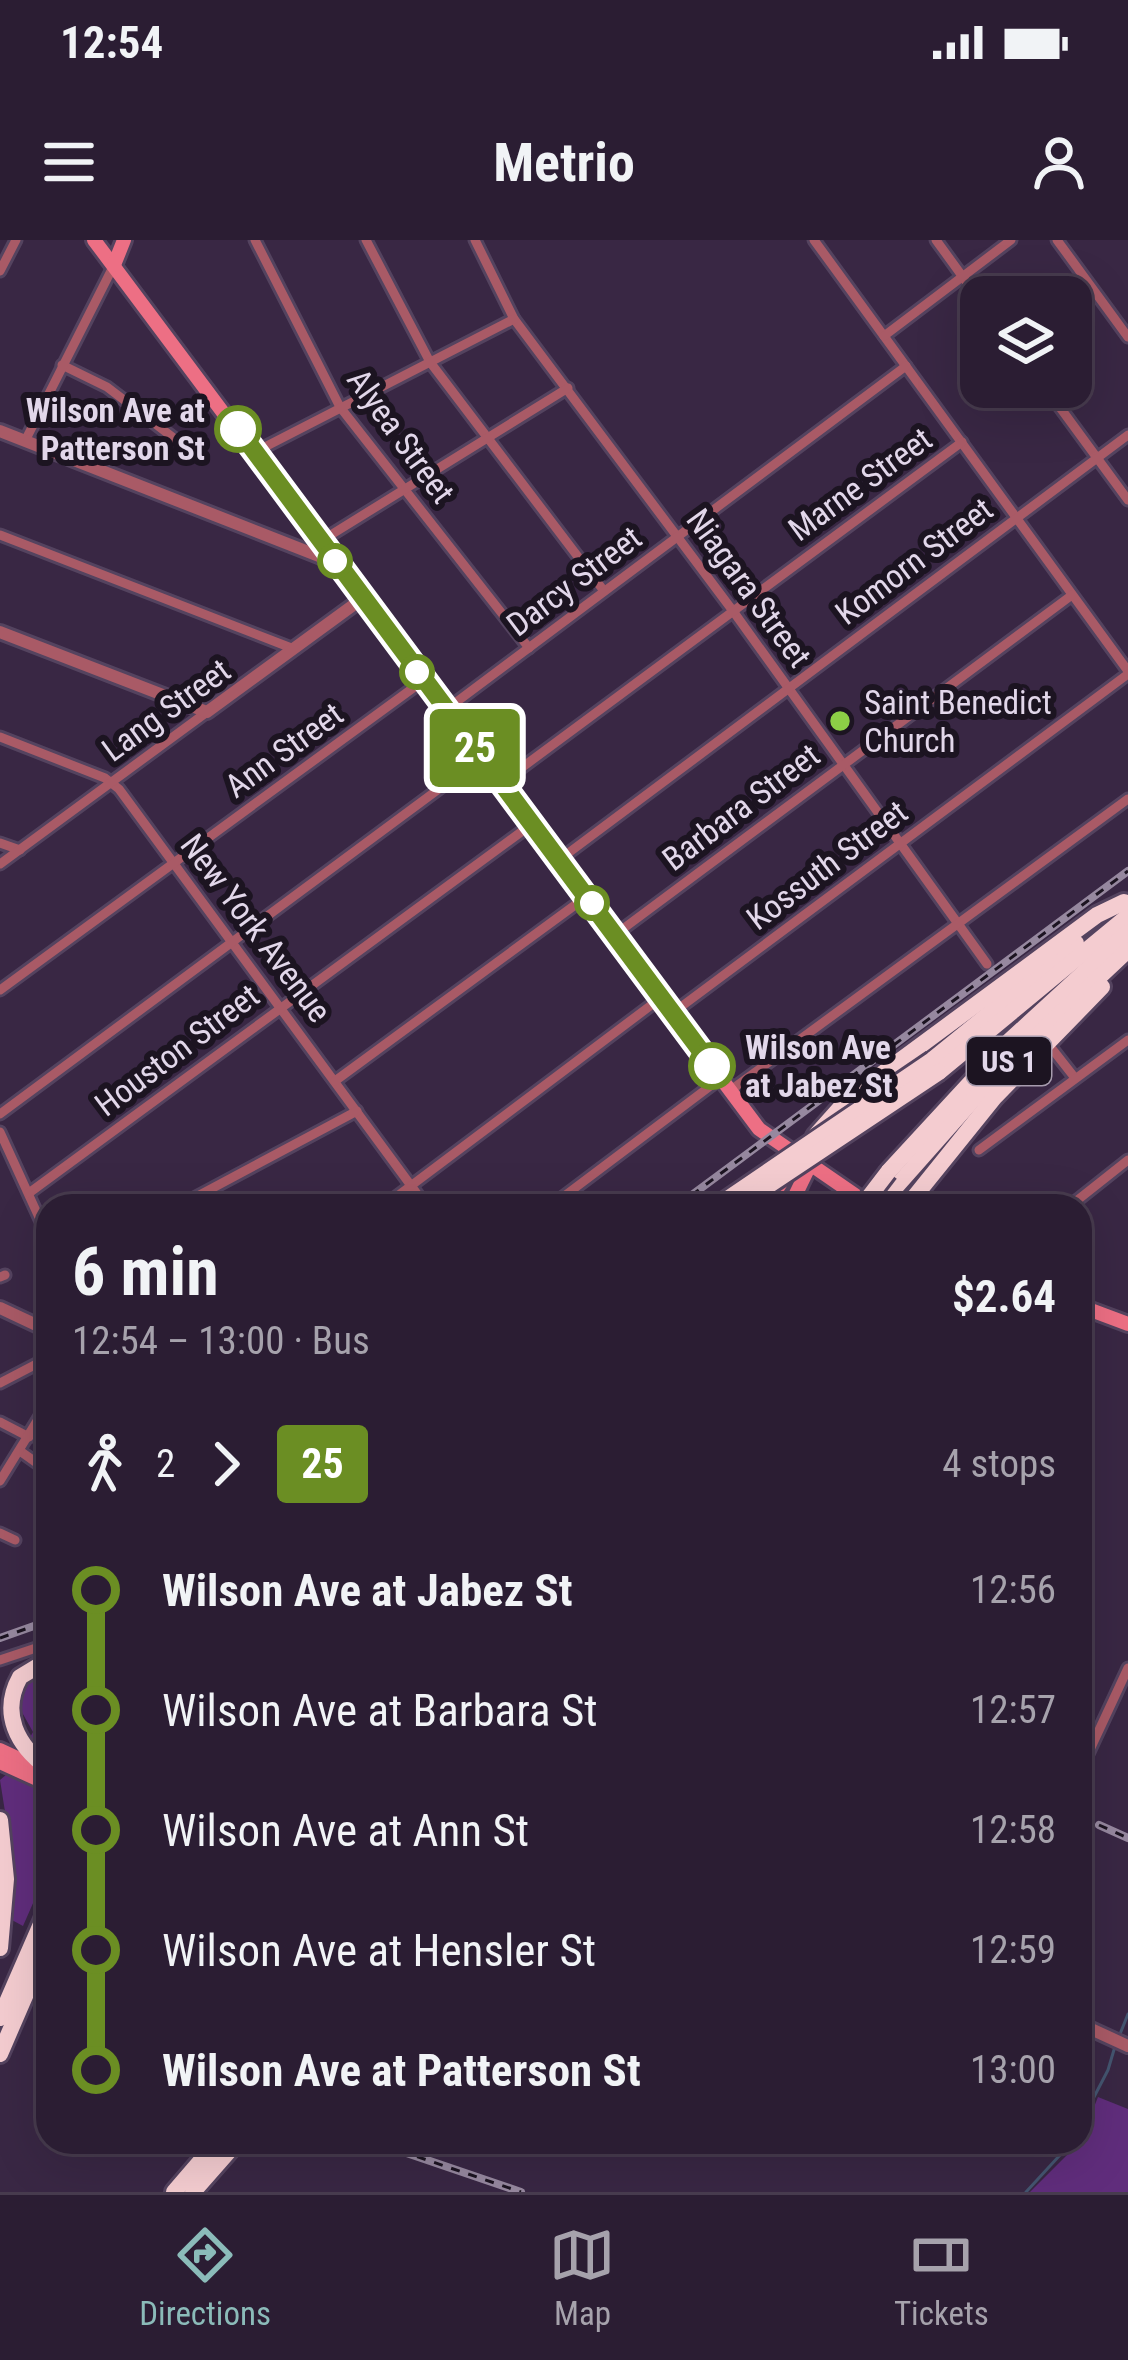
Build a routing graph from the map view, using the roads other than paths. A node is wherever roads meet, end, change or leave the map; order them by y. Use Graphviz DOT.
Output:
graph roads {
  1 [pos="16,240"];
  2 [pos="94,240"];
  3 [pos="126,240"];
  4 [pos="255,240"];
  5 [pos="366,240"];
  6 [pos="475,240"];
  7 [pos="814,240"];
  8 [pos="936,240"];
  9 [pos="1011,240"];
  10 [pos="1057,240"];
  11 [pos="114,265"];
  12 [pos="0,271"];
  13 [pos="962,276"];
  14 [pos="964,276"];
  15 [pos="960,279"];
  16 [pos="514,319"];
  17 [pos="884,336"];
  18 [pos="1128,337"];
  19 [pos="430,362"];
  20 [pos="62,364"];
  21 [pos="906,366"];
  22 [pos="568,388"];
  23 [pos="340,407"];
  24 [pos="1061,408"];
  25 [pos="0,431"];
  26 [pos="1128,435"];
  27 [pos="485,438"];
  28 [pos="25,441"];
  29 [pos="179,442"];
  30 [pos="962,442"];
  31 [pos="255,452"];
  32 [pos="1097,457"];
  33 [pos="403,488"];
  34 [pos="1128,500"];
  35 [pos="1017,518"];
  36 [pos="0,535"];
  37 [pos="678,536"];
  38 [pos="321,541"];
  39 [pos="337,563"];
  40 [pos="604,591"];
  41 [pos="1072,595"];
  42 [pos="363,598"];
  43 [pos="734,610"];
  44 [pos="0,632"];
  45 [pos="529,648"];
  46 [pos="294,649"];
  47 [pos="1128,672"];
  48 [pos="424,680"];
  49 [pos="788,688"];
  50 [pos="447,709"];
  51 [pos="207,712"];
  52 [pos="0,737"];
  53 [pos="482,757"];
  54 [pos="844,764"];
  55 [pos="112,783"];
  56 [pos="501,783"];
  57 [pos="1128,799"];
  58 [pos="532,824"];
  59 [pos="0,843"];
  60 [pos="902,844"];
  61 [pos="20,850"];
  62 [pos="559,860"];
  63 [pos="175,863"];
  64 [pos="0,865"];
  65 [pos="586,896"];
  66 [pos="1127,906"];
  67 [pos="961,924"];
  68 [pos="1128,932"];
  69 [pos="616,934"];
  70 [pos="232,941"];
  71 [pos="1128,950"];
  72 [pos="1128,962"];
  73 [pos="987,964"];
  74 [pos="0,990"];
  75 [pos="662,997"];
  76 [pos="281,1006"];
  77 [pos="674,1012"];
  78 [pos="1128,1040"];
  79 [pos="1053,1050"];
  80 [pos="936,1066"];
  81 [pos="1075,1078"];
  82 [pos="335,1081"];
  83 [pos="726,1084"];
  84 [pos="357,1111"];
  85 [pos="0,1114"];
  86 [pos="0,1132"];
  87 [pos="979,1150"];
  88 [pos="1128,1160"];
  89 [pos="803,1163"];
  90 [pos="16,1167"];
  91 [pos="0,1174"];
  92 [pos="894,1176"];
  93 [pos="414,1188"];
  94 [pos="29,1193"];
  95 [pos="201,1194"];
  96 [pos="404,1194"];
  97 [pos="418,1194"];
  98 [pos="568,1194"];
  99 [pos="735,1194"];
  100 [pos="755,1194"];
  101 [pos="776,1194"];
  102 [pos="794,1194"];
  103 [pos="852,1194"];
  104 [pos="878,1194"];
  105 [pos="918,1194"];
  106 [pos="1085,1194"];
  107 [pos="36,1209"];
  108 [pos="0,1307"];
  109 [pos="1092,1310"];
  110 [pos="36,1324"];
  111 [pos="1128,1324"];
  112 [pos="36,1364"];
  113 [pos="0,1383"];
  114 [pos="0,1422"];
  115 [pos="36,1424"];
  116 [pos="29,1437"];
  117 [pos="20,1451"];
  118 [pos="36,1462"];
  119 [pos="0,1481"];
  120 [pos="0,1533"];
  121 [pos="15,1540"];
  122 [pos="36,1648"];
  123 [pos="0,1660"];
  124 [pos="36,1667"];
  125 [pos="1128,1668"];
  126 [pos="1092,1745"];
  127 [pos="0,1750"];
  128 [pos="36,1758"];
  129 [pos="0,1762"];
  130 [pos="36,1765"];
  131 [pos="36,1778"];
  132 [pos="0,1820"];
  133 [pos="36,1936"];
  134 [pos="0,1948"];
  135 [pos="36,1971"];
  136 [pos="0,2018"];
  137 [pos="1092,2030"];
  138 [pos="1128,2046"];
  139 [pos="0,2054"];
  140 [pos="207,2154"];
  141 [pos="226,2154"];
  142 [pos="174,2192"];
  143 [pos="193,2192"];
  1 -- 12 [label="street"];
  2 -- 11 [label="main road"];
  3 -- 11 [label="main road"];
  4 -- 23 [label="street, Alyea Street"];
  5 -- 19 [label="street"];
  6 -- 16 [label="street, Niagara Street"];
  7 -- 17 [label="street"];
  8 -- 13 [label="street"];
  9 -- 14 [label="street"];
  10 -- 18 [label="street"];
  11 -- 20 [label="street"];
  11 -- 31 [label="main road"];
  15 -- 17 [label="street"];
  16 -- 19 [label="street"];
  16 -- 22 [label="street, Niagara Street"];
  17 -- 21 [label="street"];
  19 -- 23 [label="street"];
  19 -- 27 [label="street"];
  20 -- 28 [label="street"];
  20 -- 29 [label="street"];
  21 -- 30 [label="street"];
  21 -- 37 [label="street, Darcy Street"];
  22 -- 27 [label="street"];
  22 -- 37 [label="street, Niagara Street"];
  23 -- 31 [label="street"];
  23 -- 33 [label="street, Alyea Street"];
  24 -- 32 [label="street"];
  25 -- 28 [label="street"];
  26 -- 32 [label="street, Komorn Street"];
  27 -- 33 [label="street"];
  27 -- 40 [label="street"];
  28 -- 39 [label="street"];
  30 -- 35 [label="street"];
  30 -- 43 [label="street, Marne Street"];
  31 -- 38 [label="main road"];
  32 -- 34 [label="street"];
  32 -- 35 [label="street, Komorn Street"];
  33 -- 38 [label="street"];
  33 -- 45 [label="street, Alyea Street"];
  35 -- 41 [label="street"];
  35 -- 49 [label="street, Komorn Street"];
  36 -- 46 [label="street"];
  37 -- 40 [label="street, Darcy Street"];
  37 -- 43 [label="street, Niagara Street"];
  38 -- 39 [label="main road"];
  39 -- 42 [label="main road"];
  40 -- 45 [label="street, Darcy Street"];
  41 -- 47 [label="street"];
  41 -- 54 [label="street, Barbara Street"];
  42 -- 46 [label="street, Lang Street"];
  42 -- 48 [label="main road"];
  43 -- 49 [label="street, Niagara Street"];
  43 -- 56 [label="street, Marne Street"];
  44 -- 51 [label="street"];
  45 -- 50 [label="street, Darcy Street"];
  46 -- 51 [label="street, Lang Street"];
  47 -- 60 [label="street, Kossuth Street"];
  48 -- 50 [label="main road"];
  48 -- 63 [label="street, Ann Street"];
  49 -- 54 [label="street, Niagara Street"];
  49 -- 62 [label="street, Komorn Street"];
  50 -- 53 [label="main road"];
  51 -- 55 [label="street, Lang Street"];
  52 -- 55 [label="street, New York Avenue"];
  53 -- 56 [label="main road"];
  53 -- 70 [label="street"];
  54 -- 60 [label="street, Niagara Street"];
  54 -- 69 [label="street, Barbara Street"];
  55 -- 61 [label="street, Lang Street"];
  55 -- 63 [label="street, New York Avenue"];
  56 -- 58 [label="main road"];
  57 -- 67 [label="street"];
  58 -- 62 [label="main road"];
  58 -- 76 [label="street, Houston Street"];
  59 -- 61 [label="street"];
  60 -- 67 [label="street, Niagara Street"];
  60 -- 77 [label="street, Kossuth Street"];
  61 -- 64 [label="street, Lang Street"];
  62 -- 65 [label="main road"];
  63 -- 70 [label="street, New York Avenue"];
  63 -- 74 [label="street, Ann Street"];
  65 -- 69 [label="main road"];
  65 -- 82 [label="street"];
  66 -- 80 [label="highway"];
  66 -- 89 [label="highway"];
  67 -- 73 [label="street, Niagara Street"];
  67 -- 83 [label="street"];
  68 -- 92 [label="highway"];
  69 -- 75 [label="main road"];
  70 -- 76 [label="street, New York Avenue"];
  70 -- 85 [label="street"];
  71 -- 92 [label="highway, US 1"];
  72 -- 105 [label="highway"];
  75 -- 77 [label="main road"];
  75 -- 93 [label="street"];
  76 -- 82 [label="street, New York Avenue"];
  76 -- 94 [label="street, Houston Street"];
  77 -- 83 [label="main road"];
  78 -- 81 [label="street"];
  79 -- 81 [label="street"];
  80 -- 99 [label="highway, US 1, bridge"];
  80 -- 100 [label="highway, bridge"];
  81 -- 87 [label="street"];
  82 -- 84 [label="street, New York Avenue"];
  83 -- 89 [label="main road"];
  83 -- 98 [label="street"];
  84 -- 93 [label="street, New York Avenue"];
  84 -- 95 [label="street"];
  86 -- 90 [label="street"];
  88 -- 106 [label="street"];
  89 -- 101 [label="main road"];
  89 -- 102 [label="main road"];
  89 -- 103 [label="main road"];
  90 -- 91 [label="street"];
  90 -- 94 [label="street"];
  92 -- 104 [label="highway, bridge"];
  93 -- 96 [label="street"];
  93 -- 97 [label="street, New York Avenue"];
  94 -- 107 [label="street"];
  108 -- 110 [label="street"];
  109 -- 111 [label="main road"];
  112 -- 113 [label="street"];
  114 -- 116 [label="street"];
  115 -- 116 [label="street"];
  116 -- 117 [label="street"];
  117 -- 118 [label="street"];
  117 -- 119 [label="street"];
  120 -- 121 [label="street"];
  122 -- 123 [label="street"];
  124 -- 128 [label="highway"];
  125 -- 126 [label="street"];
  127 -- 130 [label="main road"];
  129 -- 131 [label="main road"];
  132 -- 134 [label="highway"];
  133 -- 136 [label="highway"];
  135 -- 139 [label="highway"];
  137 -- 138 [label="street"];
  140 -- 142 [label="highway"];
  141 -- 143 [label="highway"];
}
